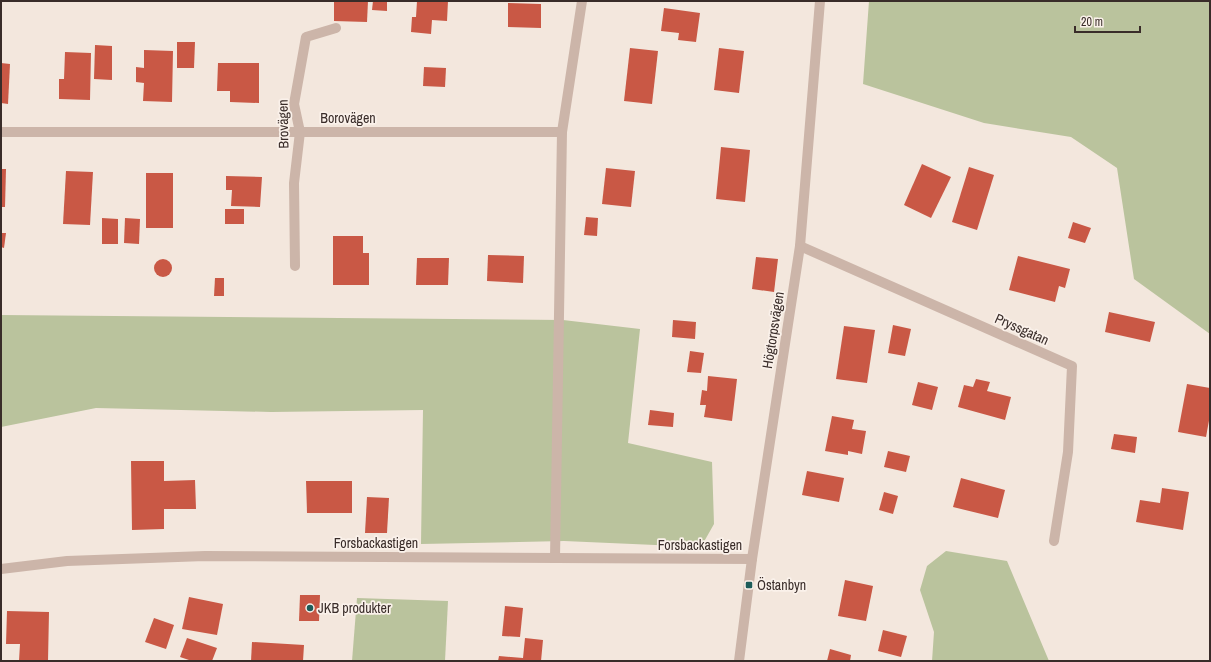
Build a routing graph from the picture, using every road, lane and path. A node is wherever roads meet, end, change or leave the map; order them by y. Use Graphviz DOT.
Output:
graph roads {
  1 [pos="582,1"];
  2 [pos="820,1"];
  3 [pos="336,28"];
  4 [pos="1,132"];
  5 [pos="300,132"];
  6 [pos="562,132"];
  7 [pos="800,246"];
  8 [pos="295,266"];
  9 [pos="1054,541"];
  10 [pos="555,558"];
  11 [pos="752,559"];
  12 [pos="1,569"];
  13 [pos="739,661"];
  1 -- 6 [label="street"];
  2 -- 7 [label="street, Högtorpsvägen"];
  3 -- 5 [label="street, Brovägen"];
  4 -- 5 [label="street, Borovägen"];
  5 -- 6 [label="street, Borovägen"];
  5 -- 8 [label="street, Brovägen"];
  6 -- 10 [label="street"];
  7 -- 9 [label="street, Pryssgatan"];
  7 -- 11 [label="street, Högtorpsvägen"];
  10 -- 11 [label="street, Forsbackastigen"];
  10 -- 12 [label="street, Forsbackastigen"];
  11 -- 13 [label="street, Högtorpsvägen"];
}
